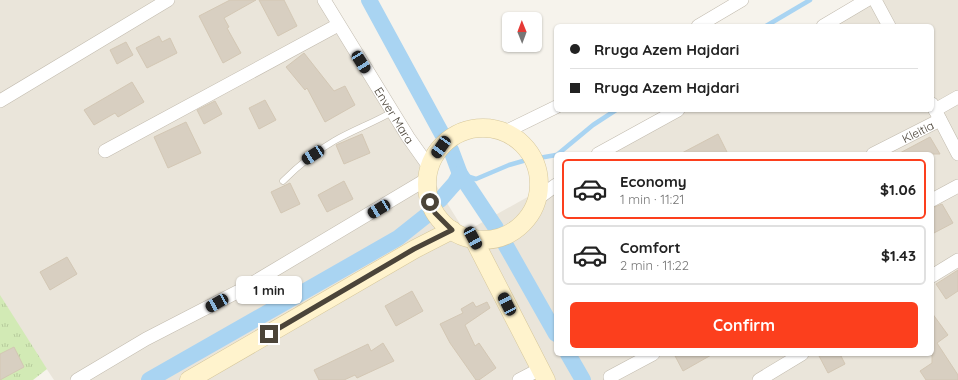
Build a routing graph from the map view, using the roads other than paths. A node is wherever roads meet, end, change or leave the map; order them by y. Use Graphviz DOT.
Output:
graph roads {
  1 [pos="168,0"];
  2 [pos="324,0"];
  3 [pos="742,0"];
  4 [pos="867,0"];
  5 [pos="875,0"];
  6 [pos="701,24"];
  7 [pos="826,24"];
  8 [pos="888,24"];
  9 [pos="338,25"];
  10 [pos="958,97"];
  11 [pos="0,101"];
  12 [pos="554,107"];
  13 [pos="936,111"];
  14 [pos="392,112"];
  15 [pos="674,112"];
  16 [pos="505,132"];
  17 [pos="105,151"];
  18 [pos="602,152"];
  19 [pos="876,152"];
  20 [pos="958,154"];
  21 [pos="428,174"];
  22 [pos="282,181"];
  23 [pos="958,186"];
  24 [pos="554,187"];
  25 [pos="934,199"];
  26 [pos="537,200"];
  27 [pos="452,230"];
  28 [pos="473,238"];
  29 [pos="958,260"];
  30 [pos="934,275"];
  31 [pos="649,356"];
  32 [pos="799,356"];
  33 [pos="543,374"];
  34 [pos="610,377"];
  35 [pos="77,380"];
  36 [pos="189,380"];
  37 [pos="519,380"];
  38 [pos="759,380"];
  1 -- 11 [label="street"];
  2 -- 9 [label="street, Enver Mara"];
  3 -- 6 [label="street"];
  4 -- 7 [label="street"];
  5 -- 8 [label="street"];
  9 -- 14 [label="street, Enver Mara"];
  9 -- 17 [label="street"];
  10 -- 13 [label="street, Kleitia"];
  12 -- 16 [label="street"];
  13 -- 19 [label="street, Kleitia"];
  13 -- 20 [label="street"];
  14 -- 21 [label="street, Enver Mara"];
  14 -- 22 [label="lane"];
  15 -- 18 [label="street"];
  16 -- 21 [label="street"];
  16 -- 26 [label="street"];
  21 -- 27 [label="street"];
  21 -- 35 [label="street"];
  23 -- 25 [label="street"];
  24 -- 26 [label="street"];
  26 -- 28 [label="street"];
  27 -- 28 [label="street"];
  27 -- 36 [label="street"];
  28 -- 33 [label="street"];
  29 -- 30 [label="street"];
  31 -- 34 [label="street"];
  32 -- 38 [label="street"];
  33 -- 37 [label="street"];
}
